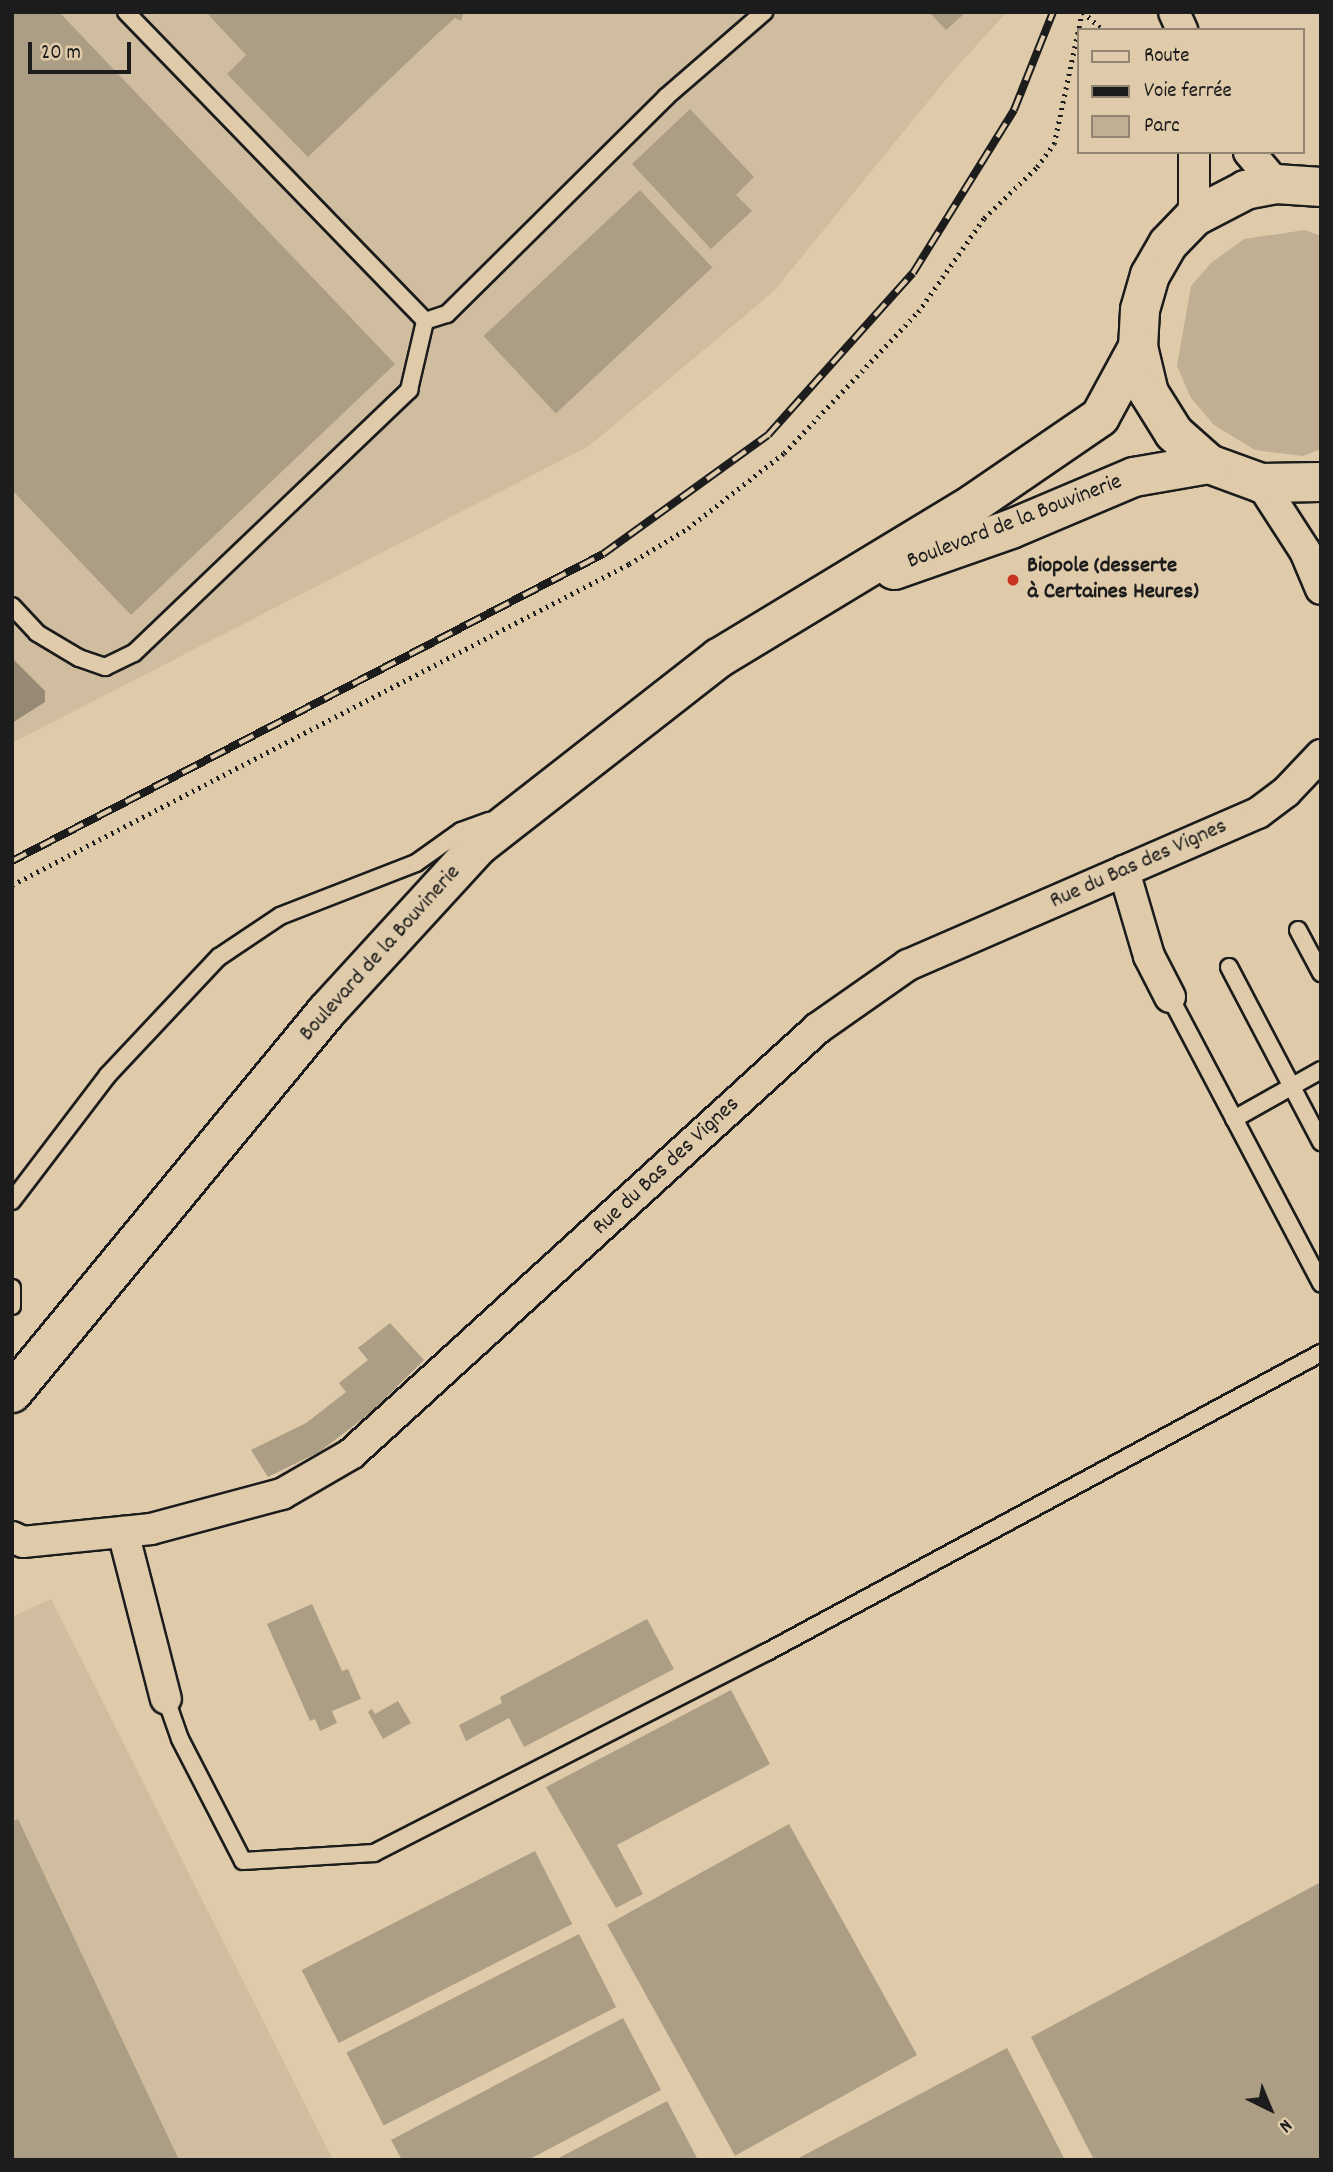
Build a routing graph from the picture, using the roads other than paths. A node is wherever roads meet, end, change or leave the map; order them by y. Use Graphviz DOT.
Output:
graph roads {
  1 [pos="126,12"];
  2 [pos="764,12"];
  3 [pos="1194,154"];
  4 [pos="1251,154"];
  5 [pos="1276,184"];
  6 [pos="1321,187"];
  7 [pos="1194,217"];
  8 [pos="425,321"];
  9 [pos="1138,347"];
  10 [pos="1209,464"];
  11 [pos="1321,482"];
  12 [pos="1261,483"];
  13 [pos="1321,589"];
  14 [pos="824,594"];
  15 [pos="12,607"];
  16 [pos="1321,755"];
  17 [pos="530,804"];
  18 [pos="1124,871"];
  19 [pos="1298,930"];
  20 [pos="1229,967"];
  21 [pos="1321,973"];
  22 [pos="1170,997"];
  23 [pos="1321,1070"];
  24 [pos="1292,1087"];
  25 [pos="1234,1119"];
  26 [pos="1321,1142"];
  27 [pos="12,1201"];
  28 [pos="1321,1284"];
  29 [pos="12,1289"];
  30 [pos="12,1306"];
  31 [pos="1321,1353"];
  32 [pos="12,1394"];
  33 [pos="123,1532"];
  34 [pos="12,1537"];
  35 [pos="166,1699"];
  1 -- 8 [label="lane"];
  2 -- 8 [label="lane"];
  3 -- 7 [label="street"];
  4 -- 5 [label="street"];
  5 -- 6 [label="street"];
  5 -- 7 [label="street"];
  7 -- 9 [label="street"];
  8 -- 15 [label="lane"];
  9 -- 10 [label="street"];
  9 -- 14 [label="street, Boulevard de la Bouvinerie"];
  10 -- 12 [label="street"];
  10 -- 14 [label="street, Boulevard de la Bouvinerie"];
  11 -- 12 [label="street"];
  12 -- 13 [label="street"];
  14 -- 17 [label="street, Boulevard de la Bouvinerie"];
  16 -- 18 [label="street, Rue du Bas des Vignes"];
  17 -- 27 [label="lane"];
  17 -- 32 [label="street, Boulevard de la Bouvinerie"];
  18 -- 22 [label="street"];
  18 -- 33 [label="street, Rue du Bas des Vignes"];
  19 -- 21 [label="lane"];
  20 -- 24 [label="lane"];
  22 -- 25 [label="lane"];
  23 -- 24 [label="lane"];
  24 -- 25 [label="lane"];
  24 -- 26 [label="lane"];
  25 -- 28 [label="lane"];
  29 -- 30 [label="lane"];
  31 -- 35 [label="lane"];
  33 -- 34 [label="street, Rue du Bas des Vignes"];
  33 -- 35 [label="street"];
}
